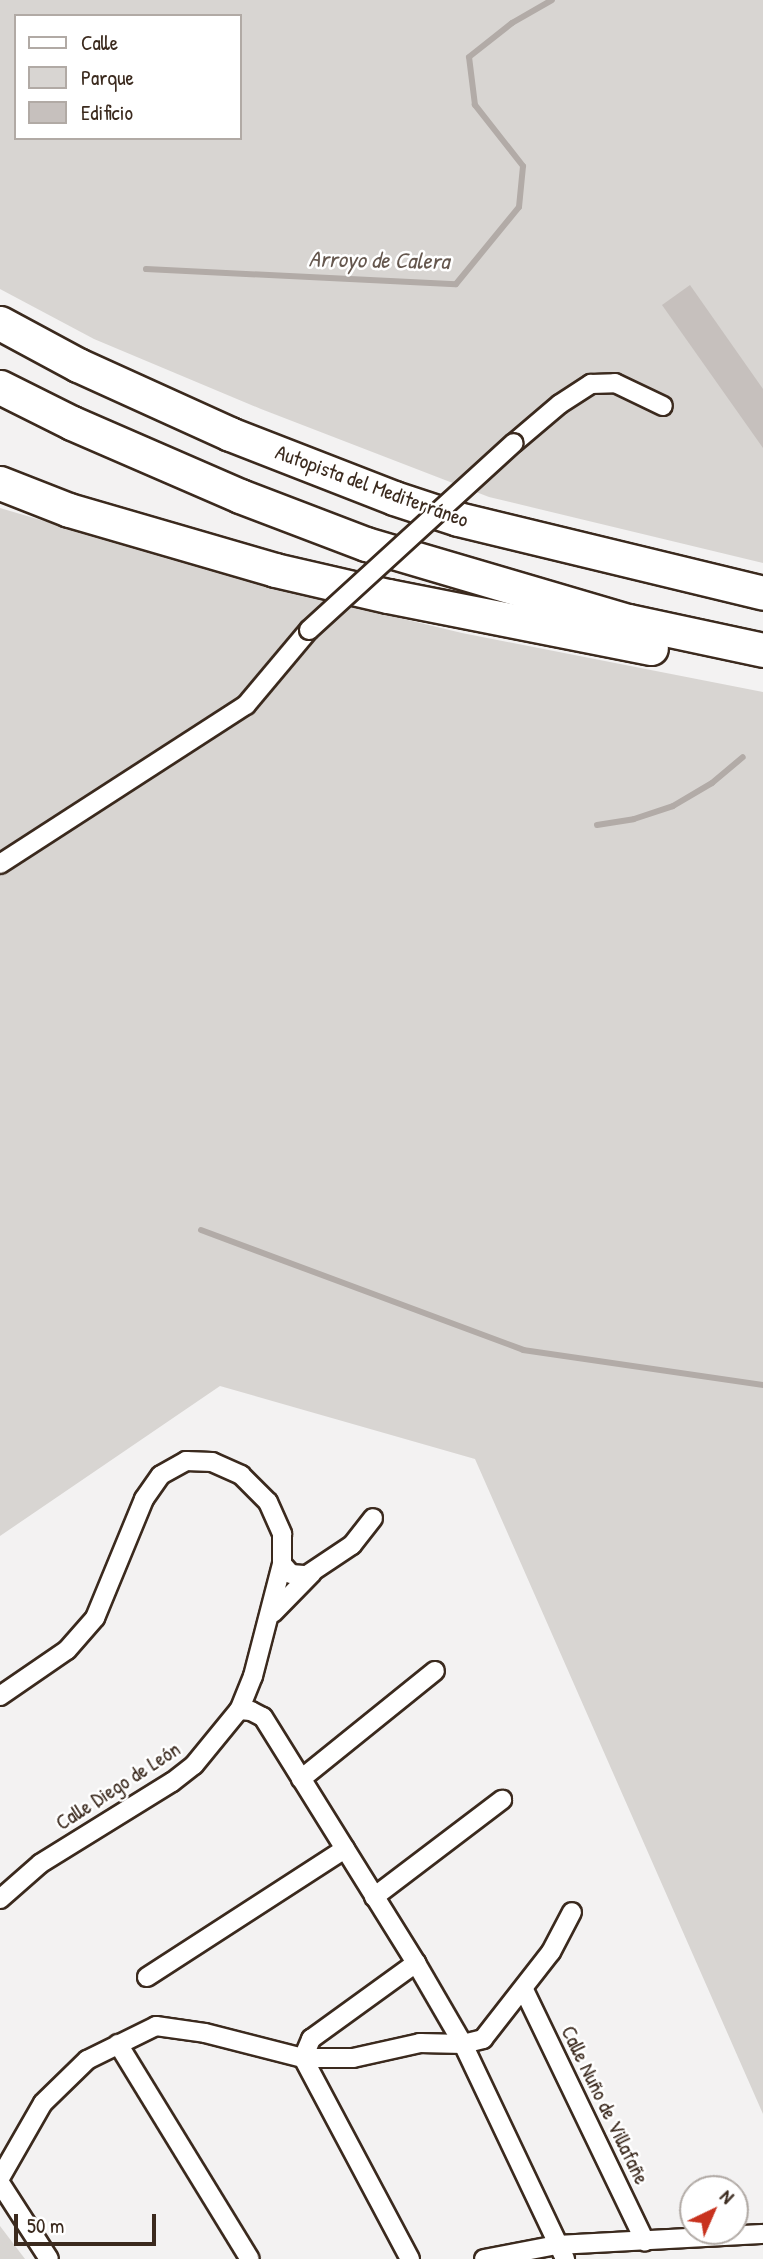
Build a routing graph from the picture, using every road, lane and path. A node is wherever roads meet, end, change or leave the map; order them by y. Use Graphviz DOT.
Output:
graph roads {
  1 [pos="0,323"];
  2 [pos="0,387"];
  3 [pos="663,407"];
  4 [pos="0,483"];
  5 [pos="763,593"];
  6 [pos="763,650"];
  7 [pos="763,669"];
  8 [pos="0,864"];
  9 [pos="373,1518"];
  10 [pos="282,1564"];
  11 [pos="318,1569"];
  12 [pos="271,1615"];
  13 [pos="435,1671"];
  14 [pos="0,1696"];
  15 [pos="239,1710"];
  16 [pos="301,1779"];
  17 [pos="502,1800"];
  18 [pos="345,1849"];
  19 [pos="374,1897"];
  20 [pos="0,1899"];
  21 [pos="572,1912"];
  22 [pos="416,1963"];
  23 [pos="147,1977"];
  24 [pos="524,1990"];
  25 [pos="118,2044"];
  26 [pos="463,2044"];
  27 [pos="303,2057"];
  28 [pos="0,2181"];
  29 [pos="763,2234"];
  30 [pos="645,2241"];
  31 [pos="561,2252"];
  32 [pos="50,2259"];
  33 [pos="250,2259"];
  34 [pos="410,2259"];
  35 [pos="484,2259"];
  1 -- 5 [label="highway, Autopista del Mediterráneo"];
  2 -- 6 [label="highway"];
  3 -- 8 [label="street, bridge"];
  4 -- 7 [label="highway"];
  9 -- 11 [label="street"];
  10 -- 11 [label="street"];
  10 -- 12 [label="street, Calle Diego de León"];
  10 -- 14 [label="street, Calle Diego de León"];
  11 -- 12 [label="street"];
  12 -- 15 [label="street, Calle Diego de León"];
  13 -- 16 [label="street"];
  15 -- 16 [label="street"];
  15 -- 20 [label="street, Calle Diego de León"];
  16 -- 18 [label="street"];
  17 -- 19 [label="street"];
  18 -- 19 [label="street"];
  18 -- 23 [label="street"];
  19 -- 22 [label="street"];
  21 -- 24 [label="street"];
  22 -- 26 [label="street"];
  22 -- 27 [label="street"];
  24 -- 26 [label="street"];
  24 -- 30 [label="street, Calle Nuño de Villafañe"];
  25 -- 27 [label="street"];
  25 -- 28 [label="street"];
  25 -- 33 [label="street"];
  26 -- 27 [label="street"];
  26 -- 31 [label="street"];
  27 -- 34 [label="street"];
  28 -- 32 [label="street"];
  29 -- 30 [label="street"];
  30 -- 31 [label="street"];
  31 -- 35 [label="street"];
}
